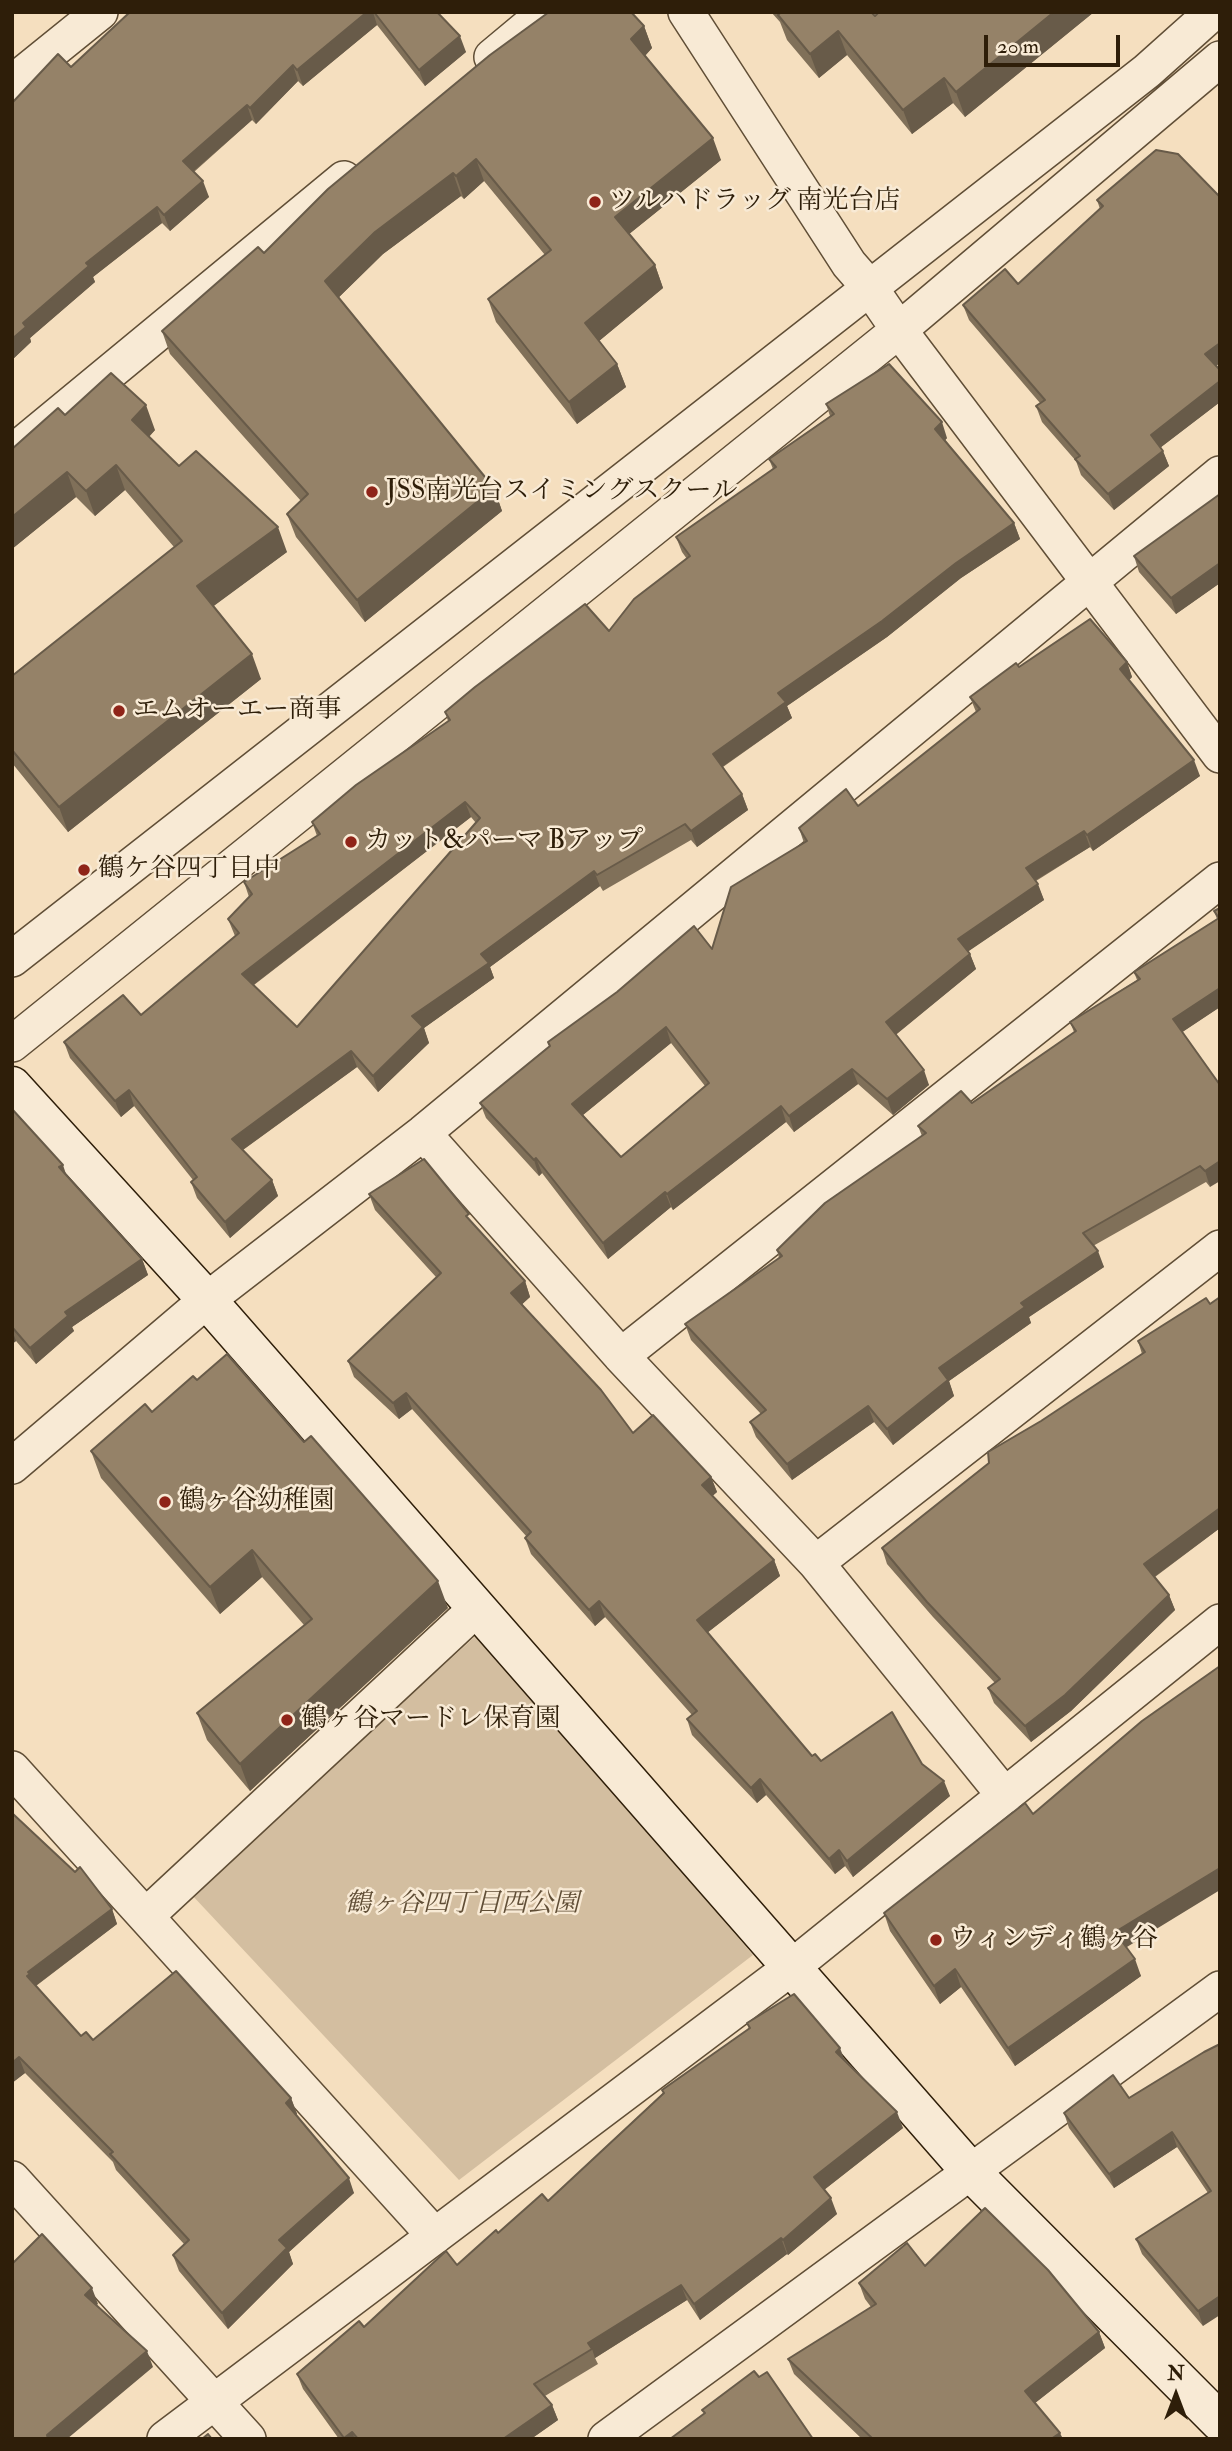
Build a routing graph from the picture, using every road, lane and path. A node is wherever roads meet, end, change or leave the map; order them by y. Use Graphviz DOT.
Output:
graph roads {
  1 [pos="100,12"];
  2 [pos="546,12"];
  3 [pos="686,12"];
  4 [pos="1213,12"];
  5 [pos="1220,59"];
  6 [pos="471,74"];
  7 [pos="12,83"];
  8 [pos="365,162"];
  9 [pos="870,288"];
  10 [pos="899,330"];
  11 [pos="12,453"];
  12 [pos="1220,474"];
  13 [pos="1090,583"];
  14 [pos="1220,755"];
  15 [pos="1220,880"];
  16 [pos="12,959"];
  17 [pos="12,1045"];
  18 [pos="12,1086"];
  19 [pos="423,1133"];
  20 [pos="1220,1248"];
  21 [pos="207,1300"];
  22 [pos="621,1356"];
  23 [pos="12,1466"];
  24 [pos="816,1563"];
  25 [pos="477,1608"];
  26 [pos="1220,1622"];
  27 [pos="12,1769"];
  28 [pos="1005,1796"];
  29 [pos="146,1916"];
  30 [pos="792,1967"];
  31 [pos="1220,1989"];
  32 [pos="971,2172"];
  33 [pos="19,2200"];
  34 [pos="435,2236"];
  35 [pos="215,2402"];
  36 [pos="1220,2422"];
  37 [pos="164,2439"];
  38 [pos="248,2439"];
  39 [pos="607,2439"];
  1 -- 7 [label="street"];
  2 -- 6 [label="street"];
  3 -- 9 [label="street"];
  4 -- 9 [label="street"];
  5 -- 10 [label="street"];
  8 -- 11 [label="street"];
  9 -- 10 [label="street"];
  9 -- 16 [label="street"];
  10 -- 13 [label="street"];
  10 -- 17 [label="street"];
  12 -- 13 [label="street"];
  13 -- 14 [label="street"];
  13 -- 19 [label="street"];
  15 -- 22 [label="street"];
  18 -- 21 [label="street"];
  19 -- 21 [label="street"];
  19 -- 22 [label="street"];
  20 -- 24 [label="street"];
  21 -- 23 [label="street"];
  21 -- 25 [label="street"];
  22 -- 24 [label="street"];
  24 -- 28 [label="street"];
  25 -- 29 [label="street"];
  25 -- 30 [label="street"];
  26 -- 28 [label="street"];
  27 -- 29 [label="street"];
  28 -- 30 [label="street"];
  29 -- 34 [label="street"];
  30 -- 32 [label="street"];
  30 -- 34 [label="street"];
  31 -- 32 [label="street"];
  32 -- 36 [label="street"];
  32 -- 39 [label="street"];
  33 -- 35 [label="street"];
  34 -- 35 [label="street"];
  35 -- 37 [label="street"];
  35 -- 38 [label="street"];
}
